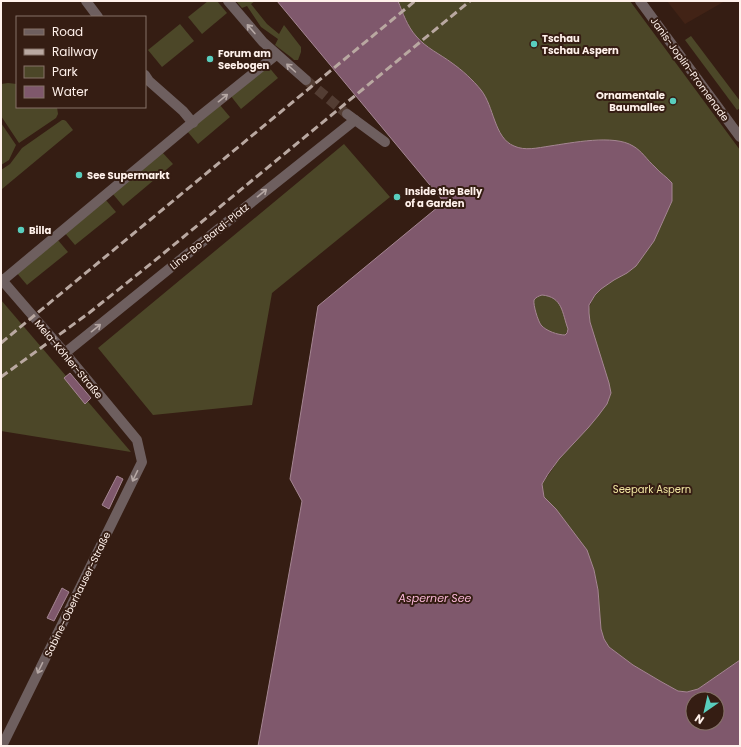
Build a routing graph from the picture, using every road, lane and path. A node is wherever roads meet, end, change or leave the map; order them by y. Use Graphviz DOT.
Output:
graph roads {
  1 [pos="86,1"];
  2 [pos="228,1"];
  3 [pos="640,1"];
  4 [pos="97,16"];
  5 [pos="276,54"];
  6 [pos="146,76"];
  7 [pos="306,80"];
  8 [pos="193,123"];
  9 [pos="740,137"];
  10 [pos="385,142"];
  11 [pos="2,280"];
  12 [pos="66,353"];
  13 [pos="137,440"];
  14 [pos="2,746"];
  1 -- 4 [label="street"];
  5 -- 2 [label="street, one-way"];
  3 -- 9 [label="street, Janis-Joplin-Promenade"];
  7 -- 5 [label="street, one-way"];
  8 -- 5 [label="street, one-way"];
  6 -- 8 [label="street"];
  8 -- 11 [label="street"];
  12 -- 10 [label="street, Lina-Bo-Bardi-Platz, one-way"];
  11 -- 12 [label="street, Mela-Köhler-Straße"];
  12 -- 13 [label="street, Mela-Köhler-Straße"];
  13 -- 14 [label="street, Sabine-Oberhauser-Straße, one-way"];
}
